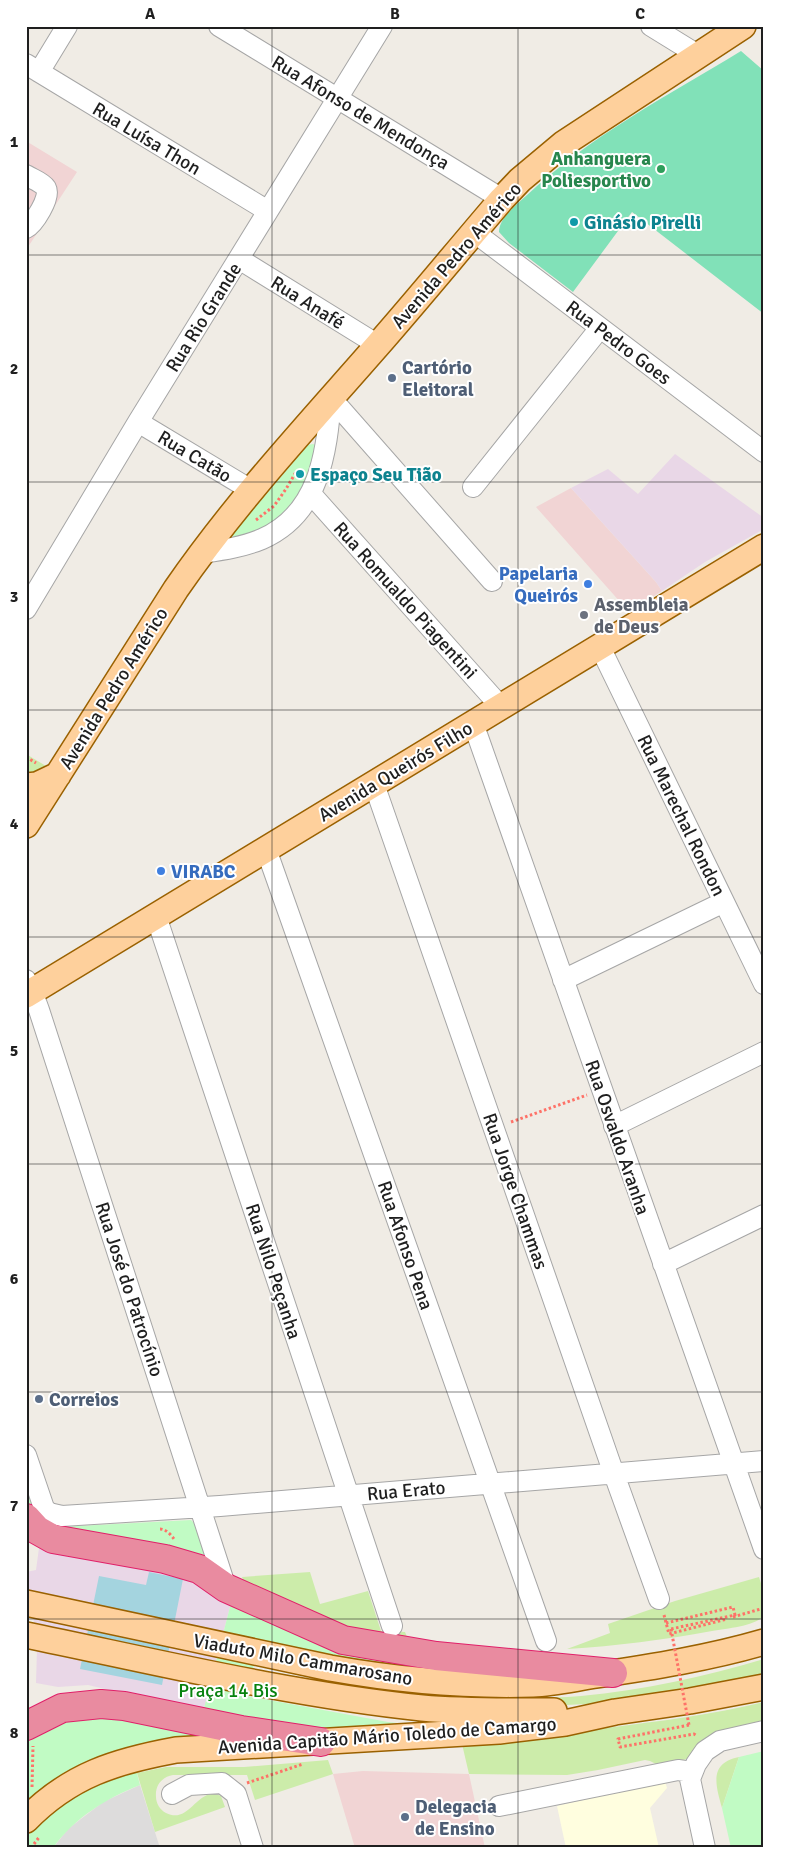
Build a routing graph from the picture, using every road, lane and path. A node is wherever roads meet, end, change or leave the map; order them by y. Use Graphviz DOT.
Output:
graph roads {
  1 [pos="67,26"];
  2 [pos="220,26"];
  3 [pos="382,26"];
  4 [pos="651,26"];
  5 [pos="743,26"];
  6 [pos="698,55"];
  7 [pos="33,68"];
  8 [pos="337,99"];
  9 [pos="26,175"];
  10 [pos="502,198"];
  11 [pos="268,211"];
  12 [pos="26,228"];
  13 [pos="474,232"];
  14 [pos="239,259"];
  15 [pos="600,328"];
  16 [pos="378,345"];
  17 [pos="330,398"];
  18 [pos="138,422"];
  19 [pos="764,452"];
  20 [pos="279,457"];
  21 [pos="473,487"];
  22 [pos="251,490"];
  23 [pos="311,494"];
  24 [pos="764,547"];
  25 [pos="202,553"];
  26 [pos="492,581"];
  27 [pos="26,609"];
  28 [pos="600,647"];
  29 [pos="501,707"];
  30 [pos="473,723"];
  31 [pos="58,776"];
  32 [pos="374,784"];
  33 [pos="26,786"];
  34 [pos="26,825"];
  35 [pos="266,849"];
  36 [pos="724,902"];
  37 [pos="156,916"];
  38 [pos="563,980"];
  39 [pos="764,984"];
  40 [pos="28,988"];
  41 [pos="764,1052"];
  42 [pos="602,1090"];
  43 [pos="614,1126"];
  44 [pos="495,1128"];
  45 [pos="764,1215"];
  46 [pos="663,1264"];
  47 [pos="26,1455"];
  48 [pos="764,1461"];
  49 [pos="733,1464"];
  50 [pos="614,1474"];
  51 [pos="490,1484"];
  52 [pos="348,1495"];
  53 [pos="201,1507"];
  54 [pos="38,1515"];
  55 [pos="764,1550"];
  56 [pos="226,1588"];
  57 [pos="659,1598"];
  58 [pos="26,1603"];
  59 [pos="764,1608"];
  60 [pos="666,1623"];
  61 [pos="392,1626"];
  62 [pos="26,1635"];
  63 [pos="546,1641"];
  64 [pos="764,1642"];
  65 [pos="613,1673"];
  66 [pos="764,1687"];
  67 [pos="615,1712"];
  68 [pos="31,1723"];
  69 [pos="764,1731"];
  70 [pos="694,1734"];
  71 [pos="321,1742"];
  72 [pos="692,1772"];
  73 [pos="231,1788"];
  74 [pos="172,1794"];
  75 [pos="499,1806"];
  76 [pos="31,1825"];
  77 [pos="254,1848"];
  78 [pos="705,1848"];
  1 -- 7 [label="street"];
  2 -- 8 [label="street, Rua Afonso de Mendonça"];
  3 -- 8 [label="street, Rua Rio Grande"];
  4 -- 6 [label="street"];
  5 -- 6 [label="main road, Avenida Pedro Américo"];
  6 -- 10 [label="main road, Avenida Pedro Américo"];
  7 -- 11 [label="street, Rua Luísa Thon"];
  8 -- 10 [label="street, Rua Afonso de Mendonça"];
  8 -- 11 [label="street, Rua Rio Grande"];
  9 -- 12 [label="street"];
  10 -- 13 [label="main road, Avenida Pedro Américo"];
  11 -- 14 [label="street, Rua Rio Grande"];
  13 -- 15 [label="street, Rua Pedro Goes"];
  13 -- 16 [label="main road, Avenida Pedro Américo"];
  14 -- 16 [label="street, Rua Anafé"];
  14 -- 18 [label="street, Rua Rio Grande"];
  15 -- 19 [label="street, Rua Pedro Goes"];
  15 -- 21 [label="street"];
  16 -- 17 [label="main road, Avenida Pedro Américo"];
  17 -- 20 [label="main road, Avenida Pedro Américo"];
  17 -- 23 [label="street"];
  17 -- 26 [label="street"];
  18 -- 22 [label="street, Rua Catão"];
  18 -- 27 [label="street, Rua Rio Grande"];
  20 -- 22 [label="main road, Avenida Pedro Américo"];
  20 -- 23 [label="path"];
  22 -- 25 [label="main road, Avenida Pedro Américo"];
  23 -- 25 [label="street"];
  23 -- 29 [label="street, Rua Romualdo Piagentini"];
  24 -- 28 [label="main road, Avenida Queirós Filho"];
  25 -- 31 [label="main road, Avenida Pedro Américo"];
  28 -- 29 [label="main road, Avenida Queirós Filho"];
  28 -- 36 [label="street, Rua Marechal Rondon"];
  29 -- 30 [label="main road, Avenida Queirós Filho"];
  30 -- 32 [label="main road, Avenida Queirós Filho"];
  30 -- 38 [label="street, Rua Osvaldo Aranha"];
  31 -- 33 [label="main road"];
  31 -- 34 [label="main road, Avenida Pedro Américo"];
  32 -- 35 [label="main road, Avenida Queirós Filho"];
  32 -- 44 [label="street, Rua Jorge Chammas"];
  35 -- 37 [label="main road, Avenida Queirós Filho"];
  35 -- 51 [label="street, Rua Afonso Pena"];
  36 -- 38 [label="street"];
  36 -- 39 [label="street, Rua Marechal Rondon"];
  37 -- 40 [label="main road, Avenida Queirós Filho"];
  37 -- 52 [label="street, Rua Nilo Peçanha"];
  38 -- 42 [label="street, Rua Osvaldo Aranha"];
  40 -- 53 [label="street, Rua José do Patrocínio"];
  41 -- 43 [label="street"];
  42 -- 43 [label="street, Rua Osvaldo Aranha"];
  42 -- 44 [label="path"];
  43 -- 46 [label="street, Rua Osvaldo Aranha"];
  44 -- 50 [label="street, Rua Jorge Chammas"];
  45 -- 46 [label="street"];
  46 -- 49 [label="street, Rua Osvaldo Aranha"];
  47 -- 54 [label="street"];
  48 -- 49 [label="street, Rua Erato"];
  49 -- 50 [label="street, Rua Erato"];
  49 -- 55 [label="street, Rua Osvaldo Aranha"];
  50 -- 51 [label="street, Rua Erato"];
  50 -- 57 [label="street, Rua Jorge Chammas"];
  51 -- 52 [label="street, Rua Erato"];
  51 -- 63 [label="street, Rua Afonso Pena"];
  52 -- 53 [label="street, Rua Erato"];
  52 -- 61 [label="street, Rua Nilo Peçanha"];
  53 -- 54 [label="street, Rua Erato"];
  53 -- 56 [label="street, Rua José do Patrocínio"];
  54 -- 56 [label="highway"];
  56 -- 65 [label="highway"];
  57 -- 60 [label="path"];
  58 -- 65 [label="main road, Viaduto Milo Cammarosano"];
  59 -- 60 [label="path"];
  60 -- 70 [label="path, bridge"];
  62 -- 67 [label="main road, Viaduto Milo Cammarosano"];
  64 -- 65 [label="main road"];
  66 -- 67 [label="main road, Avenida Capitão Mário Toledo de Camargo"];
  67 -- 71 [label="main road, Avenida Capitão Mário Toledo de Camargo"];
  68 -- 71 [label="highway"];
  68 -- 76 [label="path"];
  69 -- 72 [label="street"];
  71 -- 73 [label="path"];
  71 -- 76 [label="main road, Avenida Capitão Mário Toledo de Camargo"];
  72 -- 75 [label="street"];
  72 -- 78 [label="street"];
  73 -- 74 [label="street"];
  73 -- 77 [label="street"];
}
